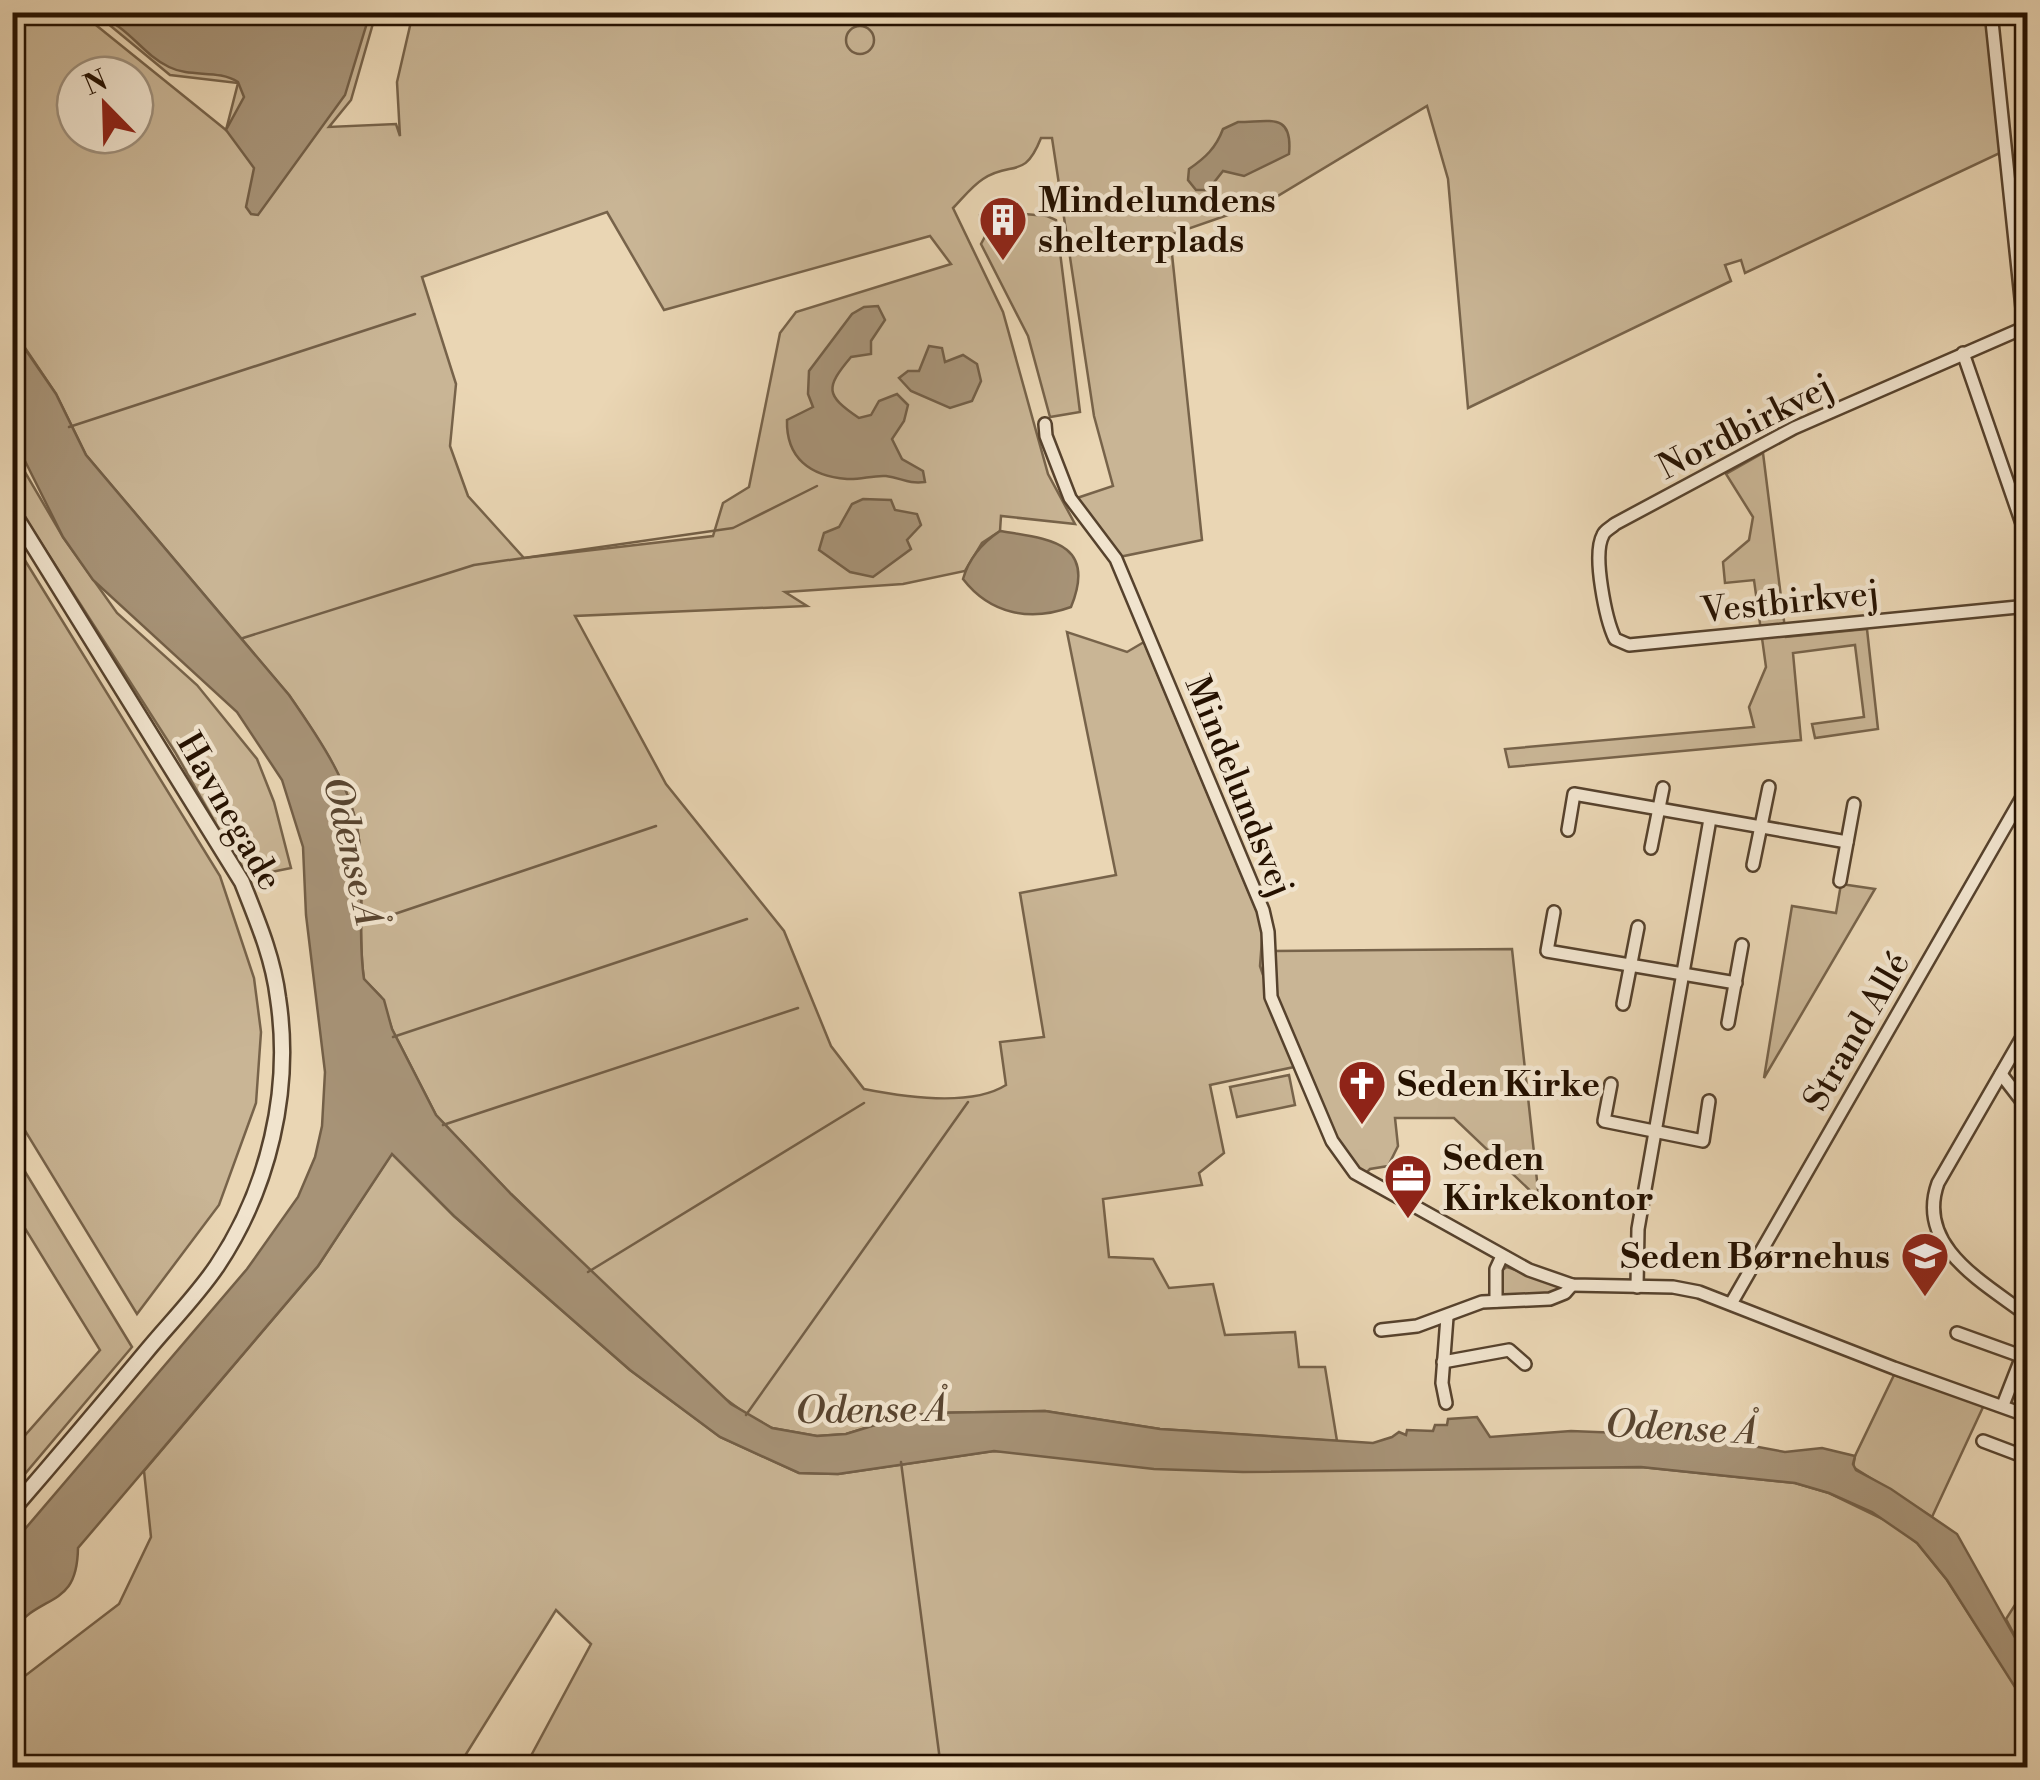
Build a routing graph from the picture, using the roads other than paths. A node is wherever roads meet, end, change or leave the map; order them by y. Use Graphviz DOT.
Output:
graph roads {
  1 [pos="1991,12"];
  2 [pos="2026,327"];
  3 [pos="1963,352"];
  4 [pos="1045,424"];
  5 [pos="12,511"];
  6 [pos="2028,541"];
  7 [pos="1603,586"];
  8 [pos="2028,606"];
  9 [pos="1769,787"];
  10 [pos="2028,787"];
  11 [pos="1662,788"];
  12 [pos="1854,804"];
  13 [pos="1659,810"];
  14 [pos="1710,819"];
  15 [pos="1760,827"];
  16 [pos="1568,830"];
  17 [pos="1847,842"];
  18 [pos="1651,848"];
  19 [pos="1753,864"];
  20 [pos="1840,881"];
  21 [pos="1554,912"];
  22 [pos="1638,927"];
  23 [pos="1742,945"];
  24 [pos="1631,966"];
  25 [pos="1682,974"];
  26 [pos="1736,984"];
  27 [pos="1623,1004"];
  28 [pos="1728,1024"];
  29 [pos="2028,1027"];
  30 [pos="2000,1074"];
  31 [pos="1611,1084"];
  32 [pos="1710,1101"];
  33 [pos="2028,1109"];
  34 [pos="1654,1132"];
  35 [pos="1502,1256"];
  36 [pos="1572,1285"];
  37 [pos="1636,1287"];
  38 [pos="1496,1301"];
  39 [pos="1732,1302"];
  40 [pos="2028,1316"];
  41 [pos="1447,1317"];
  42 [pos="1381,1330"];
  43 [pos="1957,1333"];
  44 [pos="2028,1341"];
  45 [pos="2021,1356"];
  46 [pos="1444,1362"];
  47 [pos="1525,1364"];
  48 [pos="1446,1403"];
  49 [pos="2003,1405"];
  50 [pos="2028,1416"];
  51 [pos="1983,1441"];
  52 [pos="2028,1458"];
  53 [pos="12,1510"];
  1 -- 2 [label="street"];
  2 -- 3 [label="street, Nordbirkvej"];
  3 -- 6 [label="street"];
  3 -- 7 [label="street, Nordbirkvej"];
  4 -- 35 [label="street, Mindelundsvej"];
  5 -- 53 [label="street, Havnegade"];
  7 -- 8 [label="street, Vestbirkvej"];
  9 -- 15 [label="street"];
  10 -- 39 [label="street, Strand Allé"];
  11 -- 13 [label="street"];
  12 -- 17 [label="street"];
  13 -- 14 [label="street"];
  13 -- 16 [label="street"];
  13 -- 18 [label="street"];
  14 -- 15 [label="street"];
  14 -- 25 [label="street"];
  15 -- 17 [label="street"];
  15 -- 19 [label="street"];
  17 -- 20 [label="street"];
  21 -- 24 [label="street"];
  22 -- 24 [label="street"];
  23 -- 26 [label="street"];
  24 -- 25 [label="street"];
  24 -- 27 [label="street"];
  25 -- 26 [label="street"];
  25 -- 34 [label="street"];
  26 -- 28 [label="street"];
  29 -- 30 [label="street"];
  30 -- 33 [label="street"];
  30 -- 40 [label="street"];
  31 -- 34 [label="street"];
  32 -- 34 [label="street"];
  34 -- 37 [label="street"];
  35 -- 36 [label="street, Mindelundsvej"];
  35 -- 38 [label="street"];
  36 -- 37 [label="street, Mindelundsvej"];
  36 -- 38 [label="street"];
  37 -- 39 [label="street, Mindelundsvej"];
  38 -- 41 [label="street"];
  39 -- 49 [label="street, Mindelundsvej"];
  41 -- 42 [label="street"];
  41 -- 46 [label="street"];
  43 -- 45 [label="street"];
  44 -- 45 [label="street"];
  45 -- 49 [label="street"];
  46 -- 47 [label="street"];
  46 -- 48 [label="street"];
  49 -- 50 [label="street, Mindelundsvej"];
  51 -- 52 [label="street"];
}
